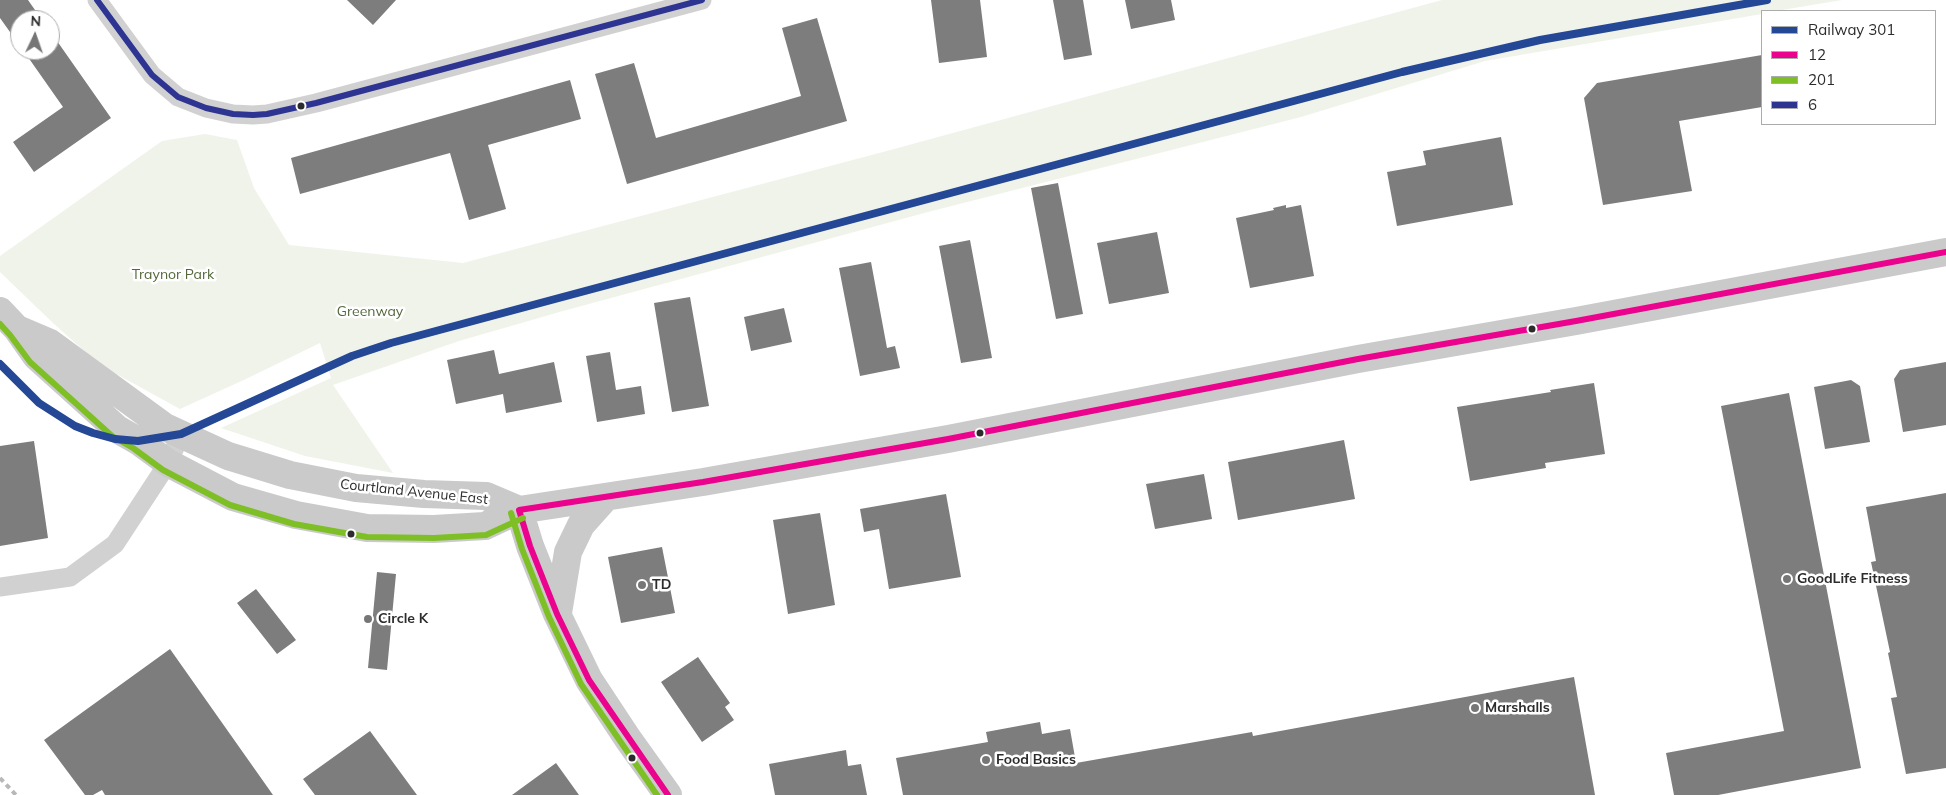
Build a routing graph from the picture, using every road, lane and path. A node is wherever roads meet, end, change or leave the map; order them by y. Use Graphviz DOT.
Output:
graph roads {
  1 [pos="97,0"];
  2 [pos="702,0"];
  3 [pos="1946,252"];
  4 [pos="8,320"];
  5 [pos="181,434"];
  6 [pos="168,463"];
  7 [pos="606,497"];
  8 [pos="519,510"];
  9 [pos="0,587"];
  10 [pos="557,614"];
  11 [pos="668,795"];
  1 -- 2 [label="street"];
  3 -- 7 [label="main road"];
  4 -- 5 [label="main road, Courtland Avenue East"];
  4 -- 6 [label="main road, Courtland Avenue East"];
  5 -- 6 [label="street"];
  5 -- 8 [label="main road, Courtland Avenue East"];
  6 -- 8 [label="main road, Courtland Avenue East"];
  6 -- 9 [label="street"];
  7 -- 8 [label="main road"];
  7 -- 10 [label="main road"];
  8 -- 10 [label="main road"];
  10 -- 11 [label="main road"];
}
